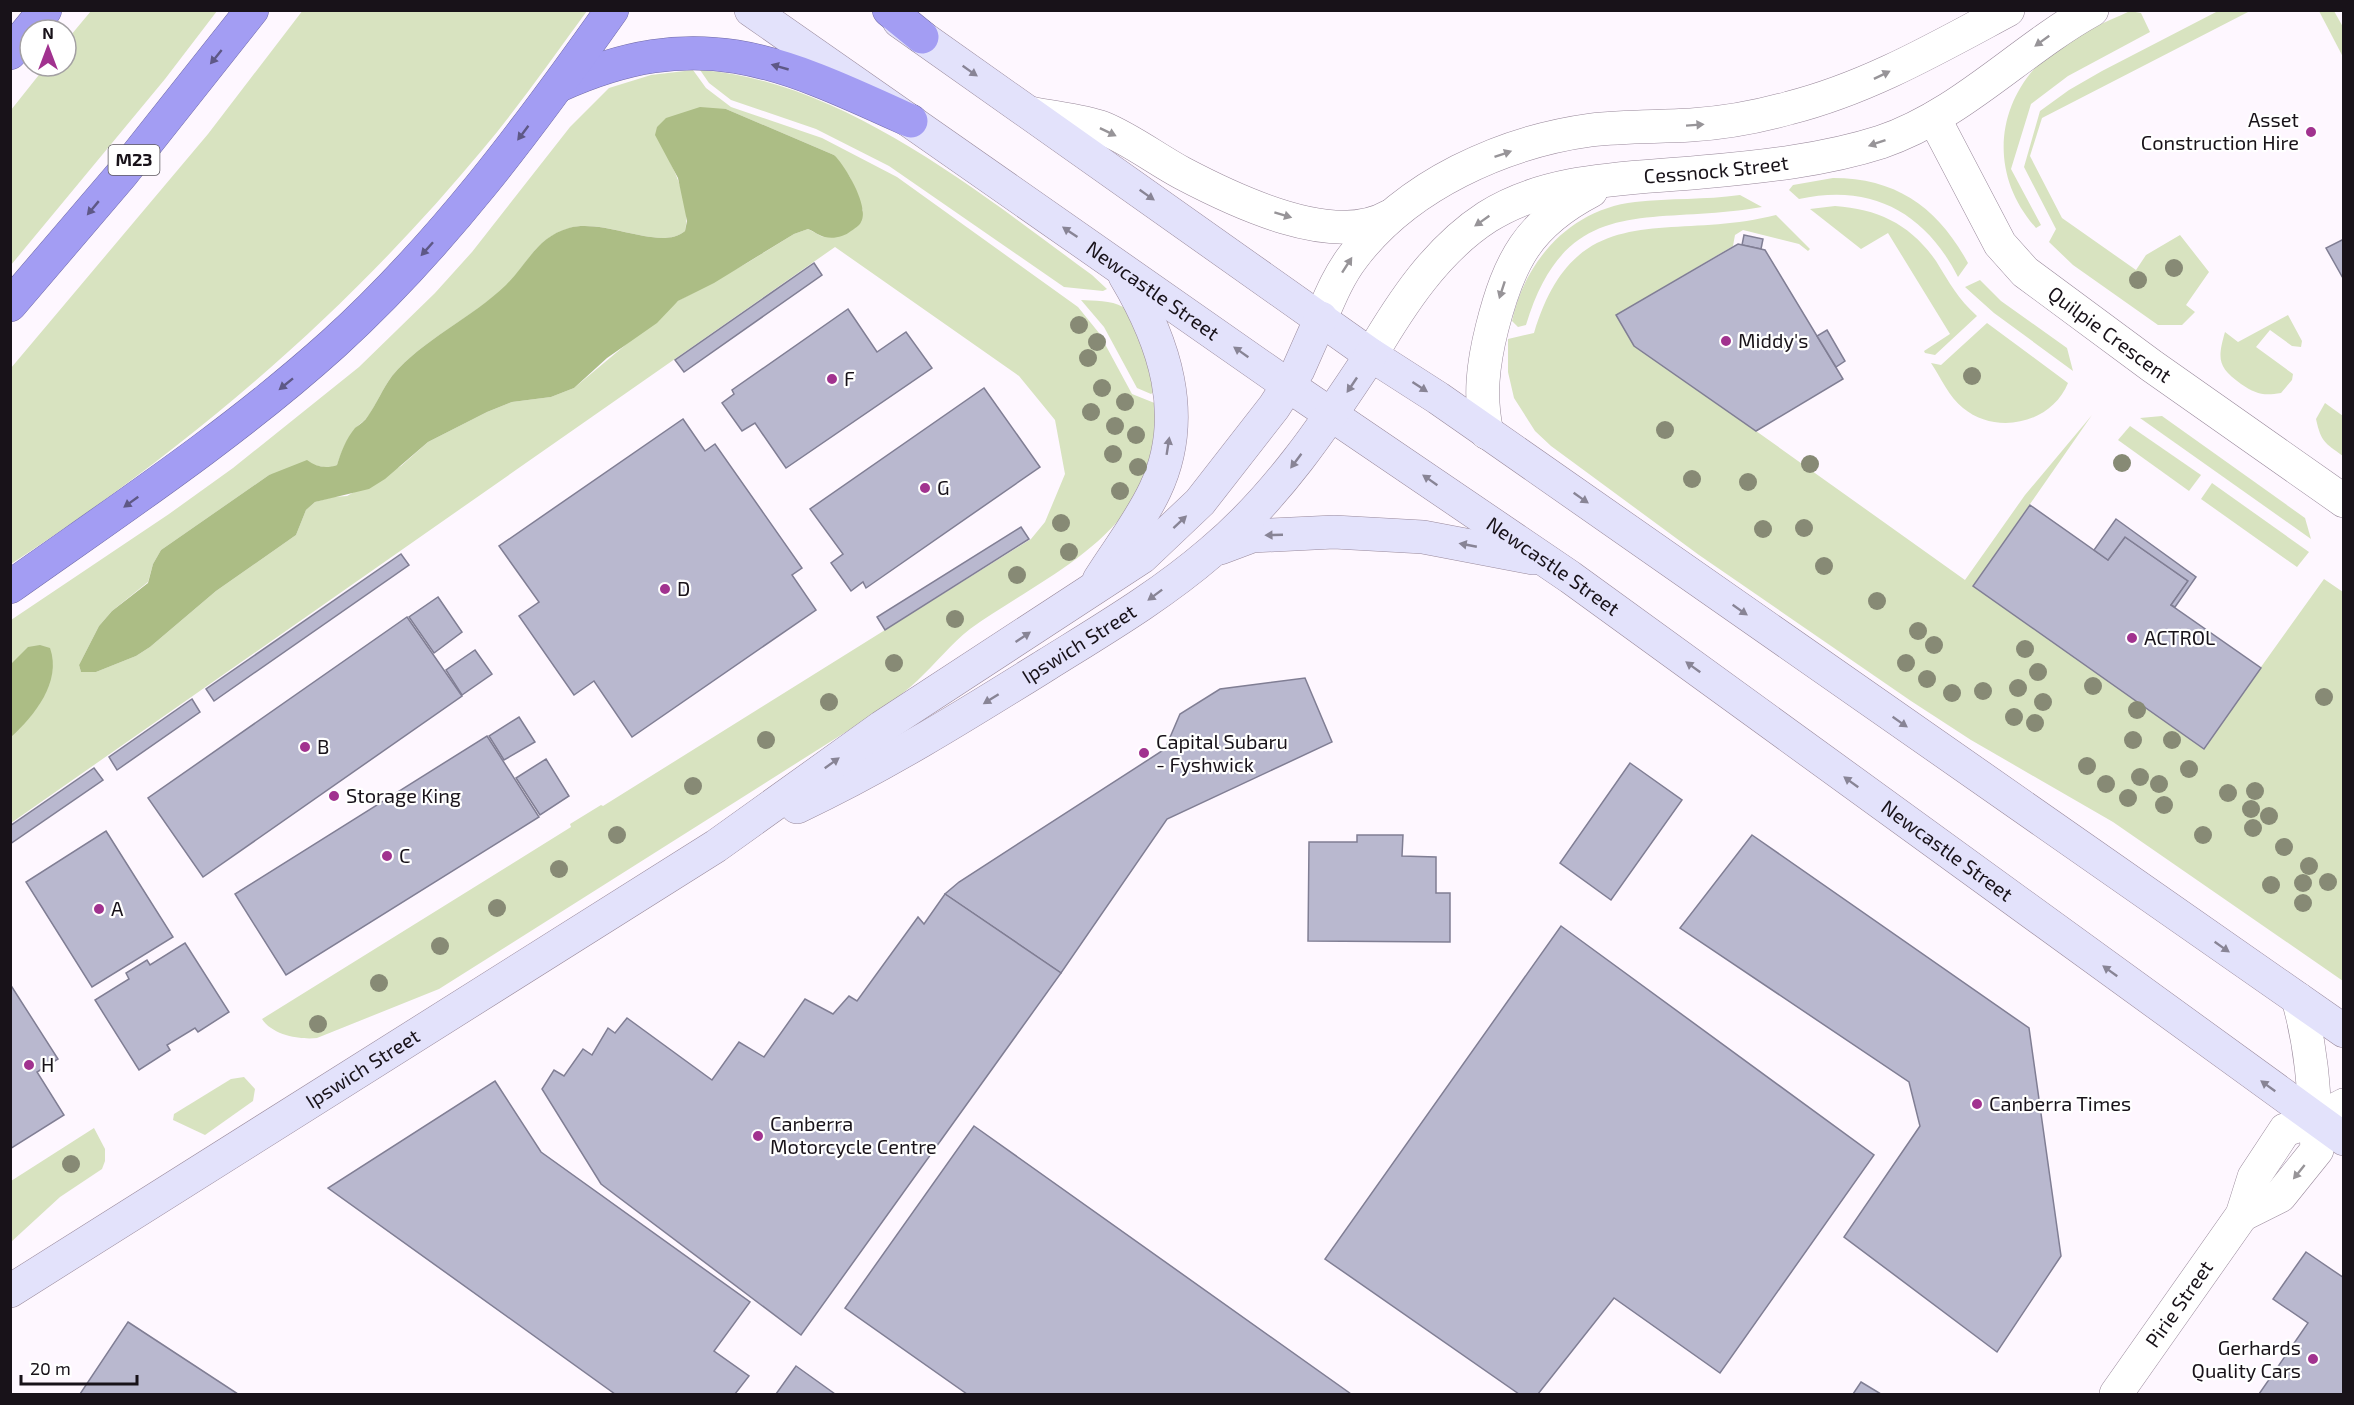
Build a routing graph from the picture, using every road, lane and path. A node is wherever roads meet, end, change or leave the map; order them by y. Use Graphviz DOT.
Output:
graph roads {
  1 [pos="45,10"];
  2 [pos="252,10"];
  3 [pos="612,10"];
  4 [pos="751,10"];
  5 [pos="884,10"];
  6 [pos="889,10"];
  7 [pos="2008,10"];
  8 [pos="2092,10"];
  9 [pos="922,37"];
  10 [pos="10,53"];
  11 [pos="558,86"];
  12 [pos="1031,113"];
  13 [pos="1934,118"];
  14 [pos="911,122"];
  15 [pos="1614,179"];
  16 [pos="1403,207"];
  17 [pos="1118,265"];
  18 [pos="10,305"];
  19 [pos="1321,318"];
  20 [pos="1371,355"];
  21 [pos="1289,386"];
  22 [pos="1332,414"];
  23 [pos="1487,433"];
  24 [pos="2343,501"];
  25 [pos="1212,552"];
  26 [pos="1546,560"];
  27 [pos="10,587"];
  28 [pos="1093,590"];
  29 [pos="716,846"];
  30 [pos="2298,999"];
  31 [pos="2343,1031"];
  32 [pos="2343,1105"];
  33 [pos="2315,1120"];
  34 [pos="2343,1139"];
  35 [pos="10,1291"];
  36 [pos="2116,1395"];
  1 -- 10 [label="highway"];
  2 -- 18 [label="highway, M23, one-way"];
  3 -- 11 [label="highway"];
  4 -- 14 [label="main road, Newcastle Street"];
  5 -- 9 [label="main road"];
  6 -- 9 [label="highway"];
  16 -- 7 [label="street, one-way"];
  8 -- 13 [label="street, Cessnock Street, one-way"];
  9 -- 12 [label="main road, one-way"];
  14 -- 11 [label="highway, one-way"];
  11 -- 27 [label="highway, one-way"];
  12 -- 16 [label="street, one-way"];
  12 -- 19 [label="main road, one-way"];
  13 -- 15 [label="street, Cessnock Street, one-way"];
  13 -- 24 [label="street, Quilpie Crescent"];
  17 -- 14 [label="main road, Newcastle Street, one-way"];
  15 -- 20 [label="street, Cessnock Street, one-way"];
  15 -- 23 [label="street, one-way"];
  19 -- 16 [label="street, one-way"];
  21 -- 17 [label="main road, Newcastle Street, one-way"];
  28 -- 17 [label="main road, one-way"];
  19 -- 20 [label="main road"];
  19 -- 21 [label="main road, Ipswich Street"];
  20 -- 22 [label="main road, Ipswich Street, one-way"];
  20 -- 23 [label="main road, one-way"];
  21 -- 22 [label="main road, Newcastle Street"];
  28 -- 21 [label="main road, Ipswich Street, one-way"];
  22 -- 25 [label="main road, Ipswich Street, one-way"];
  26 -- 22 [label="main road, Newcastle Street, one-way"];
  23 -- 30 [label="main road, one-way"];
  26 -- 25 [label="main road, one-way"];
  25 -- 29 [label="main road, Ipswich Street, one-way"];
  33 -- 26 [label="main road, Newcastle Street, one-way"];
  29 -- 28 [label="main road, Ipswich Street, one-way"];
  29 -- 35 [label="main road, Ipswich Street"];
  30 -- 31 [label="main road"];
  30 -- 33 [label="street, Pirie Street"];
  32 -- 33 [label="street"];
  33 -- 34 [label="main road, Newcastle Street"];
  33 -- 36 [label="street, Pirie Street"];
}
